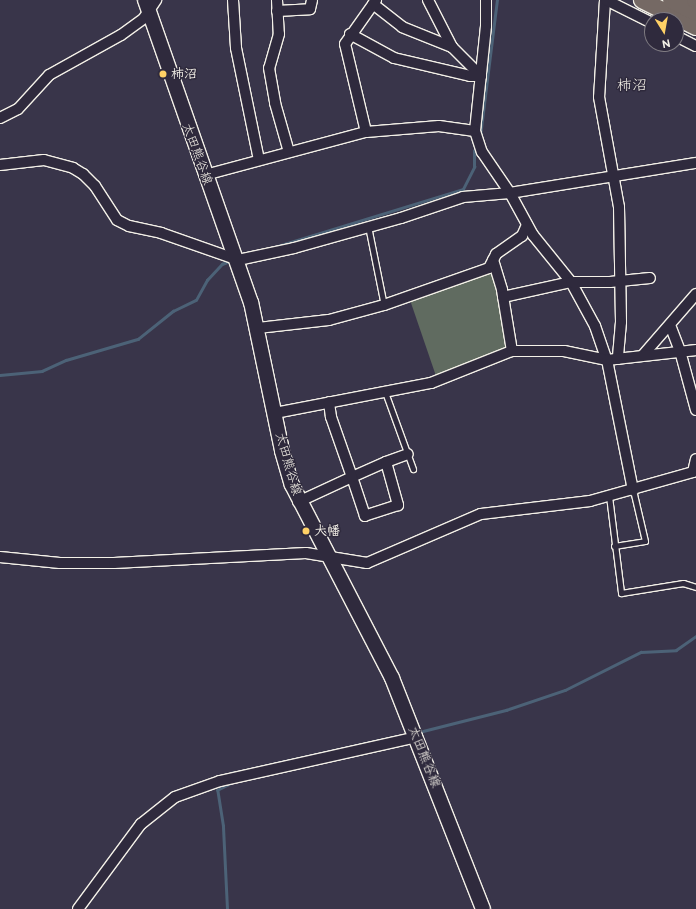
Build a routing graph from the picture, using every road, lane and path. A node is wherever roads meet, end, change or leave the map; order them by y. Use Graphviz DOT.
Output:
graph roads {
  1 [pos="233,0"];
  2 [pos="278,0"];
  3 [pos="312,0"];
  4 [pos="428,0"];
  5 [pos="486,0"];
  6 [pos="606,0"];
  7 [pos="642,0"];
  8 [pos="671,0"];
  9 [pos="374,2"];
  10 [pos="150,4"];
  11 [pos="277,11"];
  12 [pos="696,13"];
  13 [pos="644,19"];
  14 [pos="696,28"];
  15 [pos="350,34"];
  16 [pos="684,40"];
  17 [pos="696,46"];
  18 [pos="452,47"];
  19 [pos="481,76"];
  20 [pos="0,118"];
  21 [pos="475,131"];
  22 [pos="366,132"];
  23 [pos="289,152"];
  24 [pos="259,160"];
  25 [pos="696,163"];
  26 [pos="0,165"];
  27 [pos="204,175"];
  28 [pos="614,175"];
  29 [pos="510,193"];
  30 [pos="527,225"];
  31 [pos="368,226"];
  32 [pos="238,260"];
  33 [pos="493,260"];
  34 [pos="650,278"];
  35 [pos="619,281"];
  36 [pos="571,282"];
  37 [pos="696,294"];
  38 [pos="503,298"];
  39 [pos="691,304"];
  40 [pos="384,305"];
  41 [pos="670,325"];
  42 [pos="258,328"];
  43 [pos="696,350"];
  44 [pos="512,351"];
  45 [pos="680,351"];
  46 [pos="643,355"];
  47 [pos="618,359"];
  48 [pos="606,360"];
  49 [pos="385,392"];
  50 [pos="329,402"];
  51 [pos="696,410"];
  52 [pos="275,413"];
  53 [pos="408,454"];
  54 [pos="696,459"];
  55 [pos="386,462"];
  56 [pos="413,469"];
  57 [pos="352,477"];
  58 [pos="633,490"];
  59 [pos="608,496"];
  60 [pos="298,502"];
  61 [pos="614,546"];
  62 [pos="327,556"];
  63 [pos="0,557"];
  64 [pos="696,587"];
  65 [pos="417,737"];
  66 [pos="78,909"];
  67 [pos="483,909"];
  1 -- 24 [label="street"];
  2 -- 11 [label="street"];
  3 -- 11 [label="street"];
  4 -- 18 [label="street"];
  5 -- 19 [label="street"];
  6 -- 13 [label="street"];
  6 -- 28 [label="street"];
  7 -- 14 [label="highway"];
  8 -- 12 [label="highway"];
  9 -- 15 [label="street"];
  9 -- 18 [label="street"];
  10 -- 20 [label="street"];
  10 -- 27 [label="main road, 太田熊谷線"];
  11 -- 23 [label="street"];
  15 -- 19 [label="street"];
  15 -- 22 [label="street"];
  16 -- 17 [label="street"];
  18 -- 19 [label="street"];
  19 -- 21 [label="street"];
  21 -- 22 [label="street"];
  21 -- 29 [label="street"];
  22 -- 23 [label="street"];
  23 -- 24 [label="street"];
  24 -- 27 [label="street"];
  25 -- 28 [label="street"];
  26 -- 32 [label="street"];
  27 -- 32 [label="main road, 太田熊谷線"];
  28 -- 29 [label="street"];
  28 -- 35 [label="street"];
  29 -- 30 [label="street"];
  29 -- 31 [label="street"];
  30 -- 33 [label="street"];
  30 -- 36 [label="street"];
  31 -- 32 [label="street"];
  31 -- 40 [label="lane"];
  32 -- 42 [label="main road, 太田熊谷線"];
  33 -- 38 [label="street"];
  33 -- 40 [label="street"];
  34 -- 35 [label="street"];
  35 -- 36 [label="street"];
  35 -- 47 [label="street"];
  36 -- 38 [label="street"];
  36 -- 48 [label="street"];
  37 -- 39 [label="street"];
  38 -- 44 [label="street"];
  39 -- 41 [label="street"];
  40 -- 42 [label="street"];
  41 -- 45 [label="street"];
  41 -- 46 [label="street"];
  42 -- 52 [label="main road, 太田熊谷線"];
  43 -- 45 [label="street"];
  44 -- 48 [label="street"];
  44 -- 49 [label="street"];
  45 -- 46 [label="street"];
  45 -- 51 [label="street"];
  46 -- 47 [label="street"];
  47 -- 48 [label="street"];
  48 -- 58 [label="street"];
  49 -- 50 [label="street"];
  49 -- 53 [label="lane"];
  50 -- 52 [label="street"];
  50 -- 57 [label="street"];
  52 -- 60 [label="main road, 太田熊谷線"];
  53 -- 55 [label="street"];
  53 -- 56 [label="lane"];
  54 -- 58 [label="street"];
  55 -- 57 [label="street"];
  55 -- 57 [label="street"];
  57 -- 60 [label="street"];
  58 -- 59 [label="street"];
  58 -- 61 [label="lane"];
  59 -- 61 [label="lane"];
  59 -- 62 [label="street"];
  60 -- 62 [label="main road, 太田熊谷線"];
  61 -- 64 [label="lane"];
  62 -- 63 [label="street"];
  62 -- 65 [label="main road, 太田熊谷線"];
  65 -- 66 [label="street"];
  65 -- 67 [label="main road, 太田熊谷線"];
}
